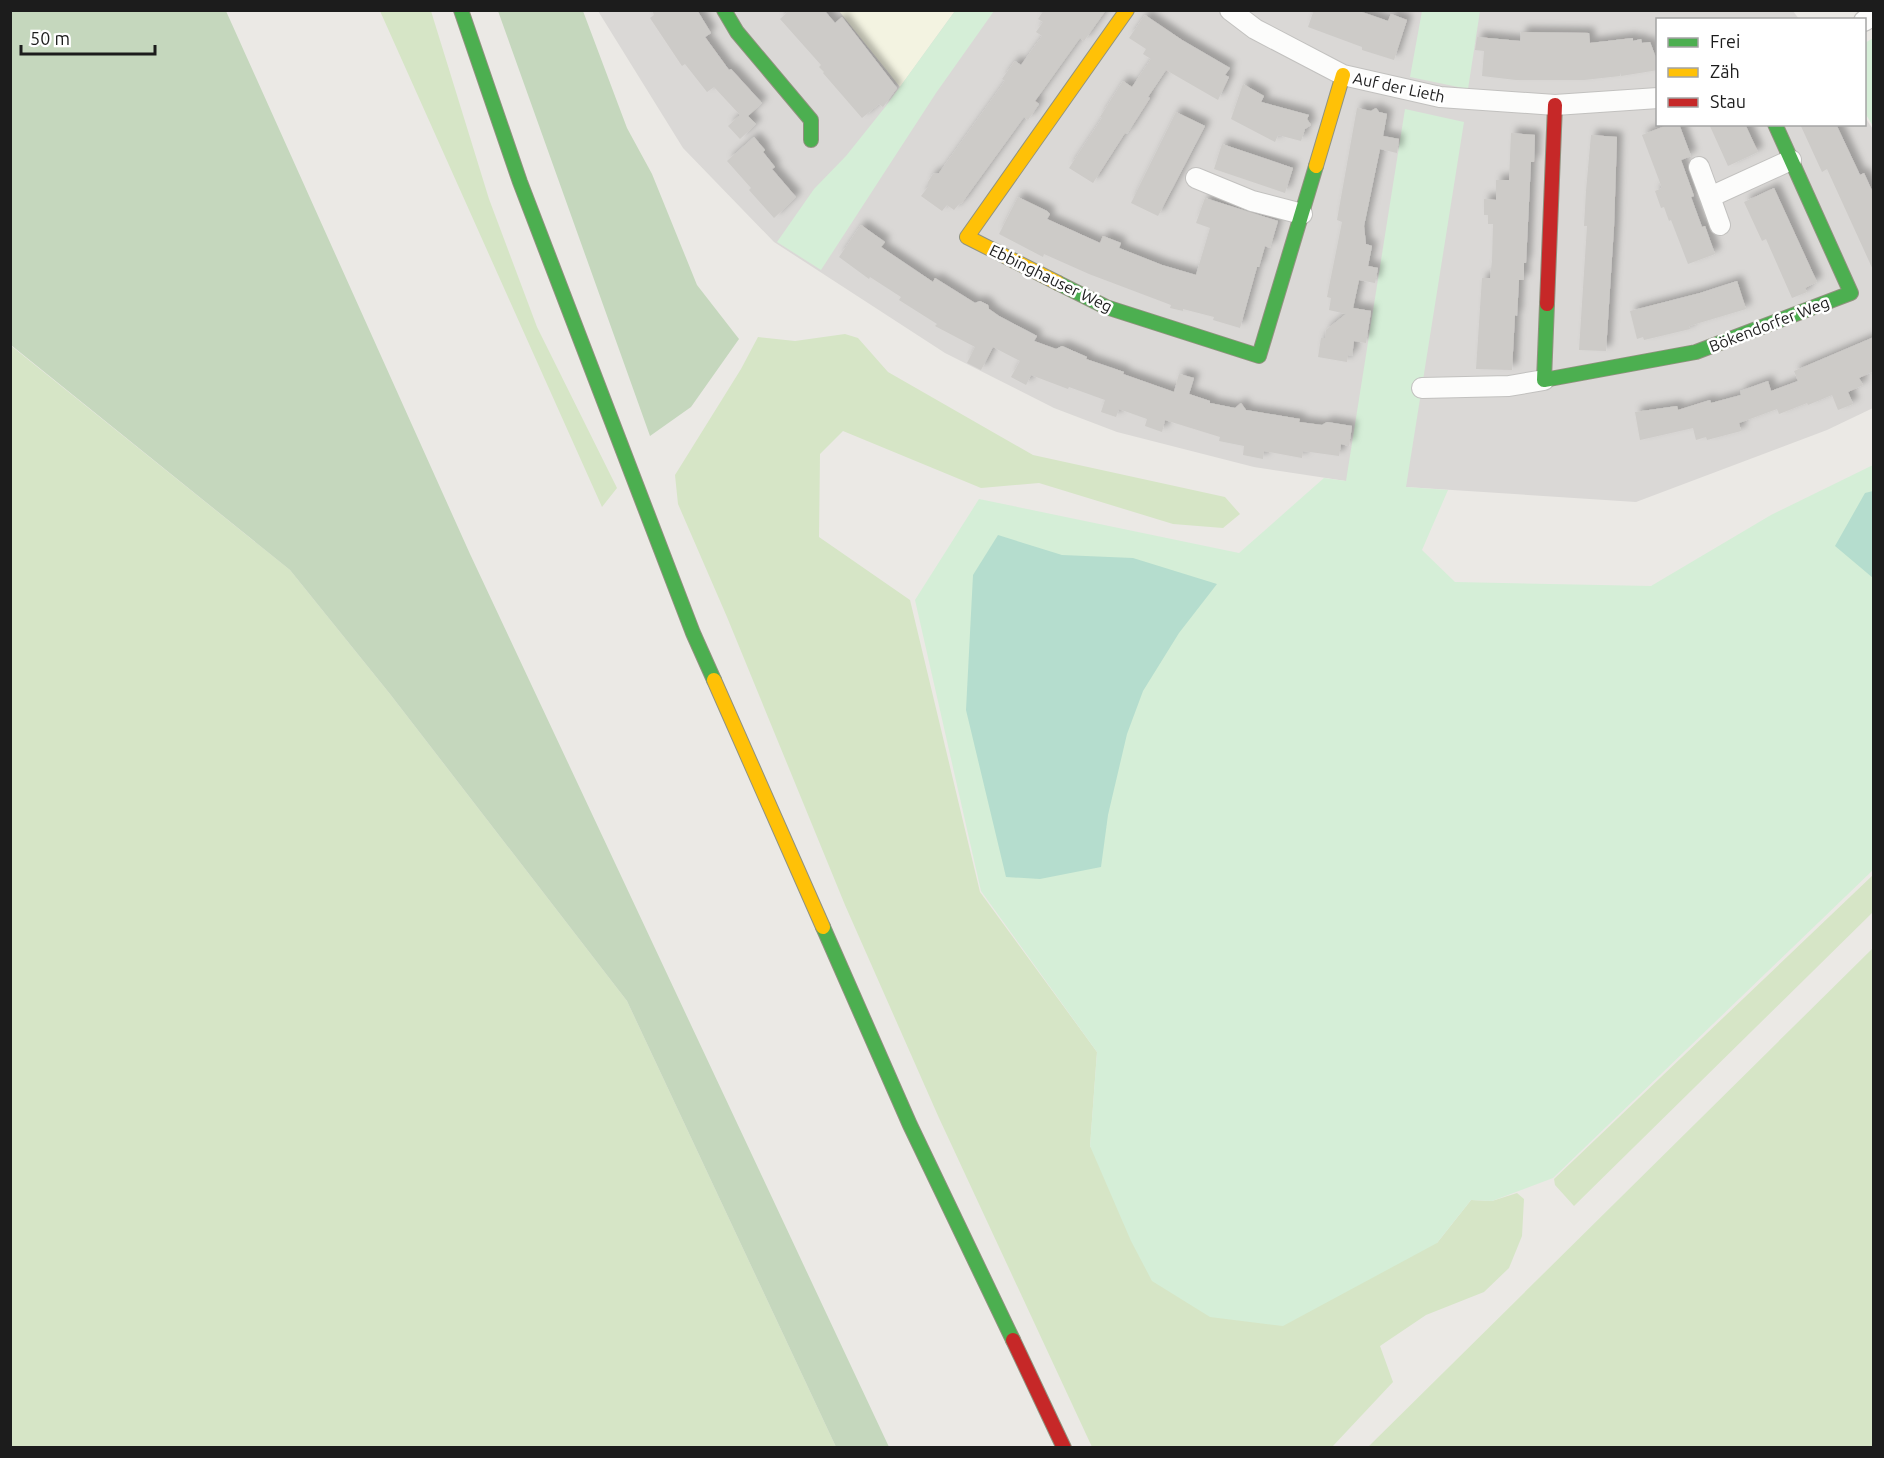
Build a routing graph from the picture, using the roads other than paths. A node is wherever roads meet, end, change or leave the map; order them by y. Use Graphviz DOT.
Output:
graph roads {
  1 [pos="461,10"];
  2 [pos="724,10"];
  3 [pos="1127,10"];
  4 [pos="1230,10"];
  5 [pos="1343,75"];
  6 [pos="1656,98"];
  7 [pos="1555,105"];
  8 [pos="1776,126"];
  9 [pos="810,140"];
  10 [pos="1791,160"];
  11 [pos="1699,167"];
  12 [pos="1196,178"];
  13 [pos="1710,197"];
  14 [pos="1302,214"];
  15 [pos="1720,225"];
  16 [pos="1544,380"];
  17 [pos="1422,388"];
  18 [pos="1064,1448"];
  1 -- 18 [label="main road"];
  2 -- 9 [label="main road"];
  3 -- 14 [label="main road, Ebbinghauser Weg"];
  4 -- 5 [label="street, Auf der Lieth"];
  5 -- 7 [label="street, Auf der Lieth"];
  5 -- 14 [label="main road, Ebbinghauser Weg"];
  6 -- 7 [label="street, Auf der Lieth"];
  7 -- 16 [label="main road"];
  8 -- 10 [label="main road, Bökendorfer Weg"];
  10 -- 13 [label="street"];
  10 -- 16 [label="main road, Bökendorfer Weg"];
  11 -- 13 [label="street"];
  12 -- 14 [label="street"];
  13 -- 15 [label="street"];
  16 -- 17 [label="street, Bökendorfer Weg"];
}
